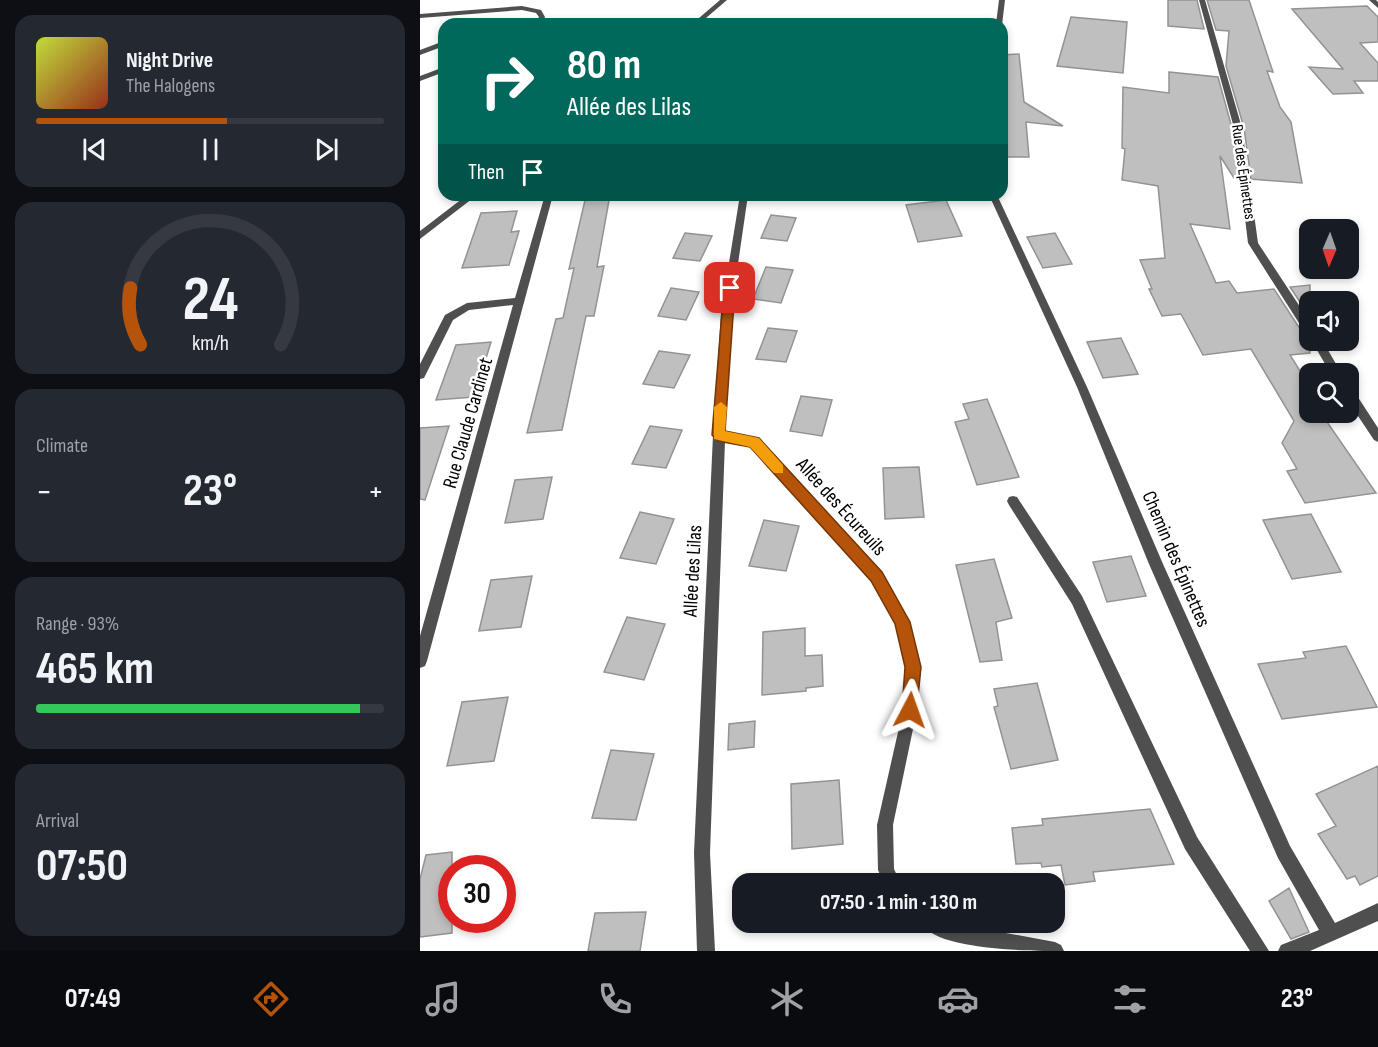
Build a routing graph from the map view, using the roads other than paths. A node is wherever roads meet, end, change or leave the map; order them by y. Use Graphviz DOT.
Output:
graph roads {
  1 [pos="724,0"];
  2 [pos="1002,0"];
  3 [pos="1202,0"];
  4 [pos="1372,0"];
  5 [pos="1378,6"];
  6 [pos="420,16"];
  7 [pos="542,18"];
  8 [pos="702,18"];
  9 [pos="1000,18"];
  10 [pos="438,44"];
  11 [pos="420,52"];
  12 [pos="438,72"];
  13 [pos="420,79"];
  14 [pos="465,201"];
  15 [pos="547,201"];
  16 [pos="743,201"];
  17 [pos="996,201"];
  18 [pos="420,236"];
  19 [pos="521,301"];
  20 [pos="1299,314"];
  21 [pos="420,375"];
  22 [pos="1359,408"];
  23 [pos="718,435"];
  24 [pos="1378,437"];
  25 [pos="1013,501"];
  26 [pos="420,661"];
  27 [pos="888,873"];
  28 [pos="1378,912"];
  29 [pos="955,933"];
  30 [pos="1331,934"];
  31 [pos="706,951"];
  32 [pos="1055,951"];
  33 [pos="1260,951"];
  34 [pos="1287,951"];
  1 -- 8 [label="street"];
  2 -- 9 [label="street"];
  3 -- 20 [label="street, Rue des Épinettes"];
  4 -- 5 [label="street"];
  6 -- 7 [label="street"];
  10 -- 11 [label="street"];
  12 -- 13 [label="street"];
  14 -- 18 [label="street"];
  15 -- 19 [label="street, Rue Claude Cardinet"];
  16 -- 23 [label="street, Allée des Lilas"];
  17 -- 30 [label="street, Chemin des Épinettes"];
  19 -- 21 [label="street"];
  19 -- 26 [label="street, Rue Claude Cardinet"];
  22 -- 24 [label="street"];
  23 -- 27 [label="street, Allée des Écureuils"];
  23 -- 31 [label="street, Allée des Lilas"];
  25 -- 33 [label="street"];
  28 -- 30 [label="street"];
  29 -- 32 [label="street"];
  30 -- 34 [label="street"];
}
